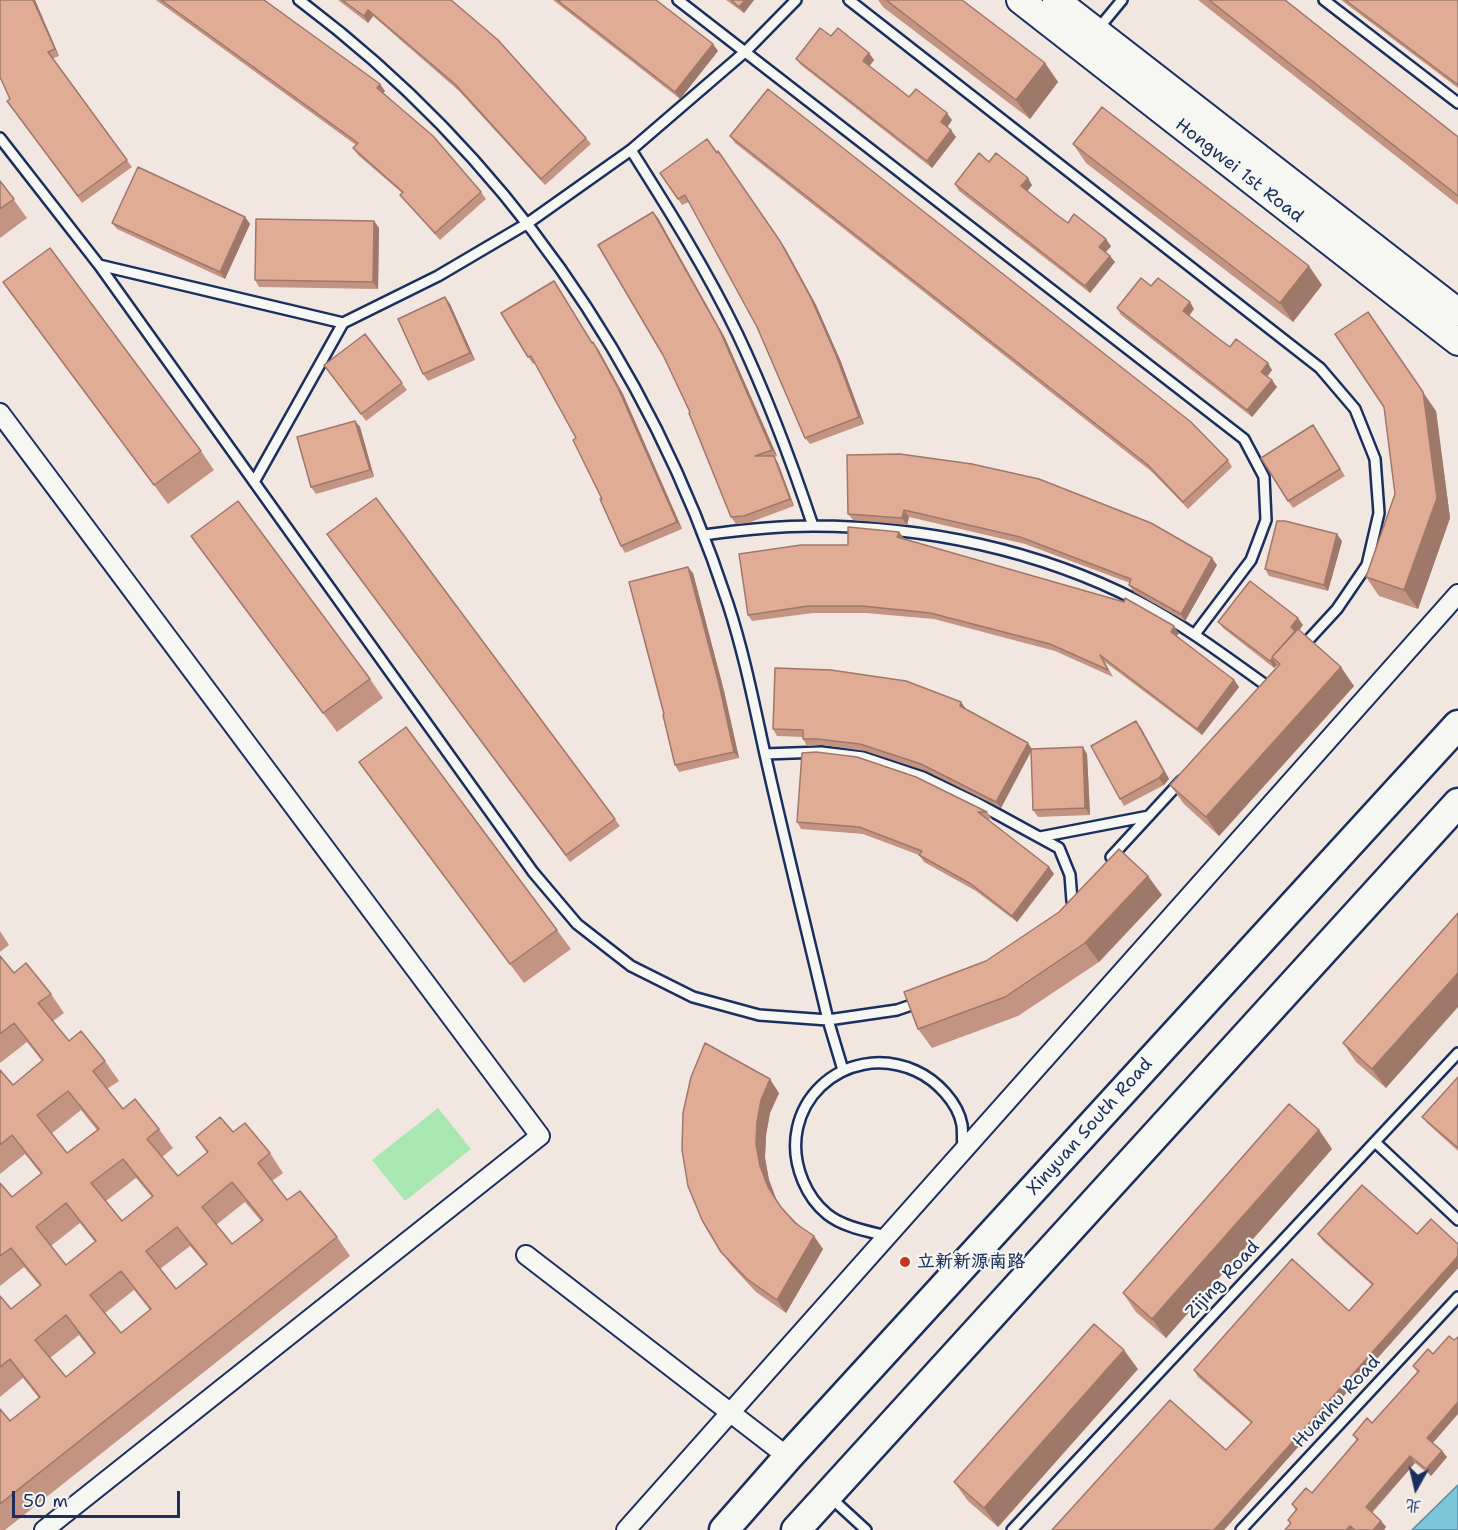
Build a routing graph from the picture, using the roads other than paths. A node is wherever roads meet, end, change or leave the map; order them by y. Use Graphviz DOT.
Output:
graph roads {
  1 [pos="299,0"];
  2 [pos="678,0"];
  3 [pos="796,0"];
  4 [pos="849,0"];
  5 [pos="1020,0"];
  6 [pos="1056,0"];
  7 [pos="1122,0"];
  8 [pos="1324,0"];
  9 [pos="1096,31"];
  10 [pos="746,51"];
  11 [pos="1458,103"];
  12 [pos="0,138"];
  13 [pos="631,150"];
  14 [pos="528,223"];
  15 [pos="99,265"];
  16 [pos="1458,312"];
  17 [pos="343,323"];
  18 [pos="1458,342"];
  19 [pos="0,413"];
  20 [pos="254,482"];
  21 [pos="813,526"];
  22 [pos="704,535"];
  23 [pos="1458,594"];
  24 [pos="1195,634"];
  25 [pos="1298,652"];
  26 [pos="1275,677"];
  27 [pos="1267,686"];
  28 [pos="1260,694"];
  29 [pos="1458,725"];
  30 [pos="765,754"];
  31 [pos="1189,772"];
  32 [pos="1458,803"];
  33 [pos="1149,816"];
  34 [pos="1040,837"];
  35 [pos="1103,867"];
  36 [pos="1079,892"];
  37 [pos="1072,901"];
  38 [pos="1064,909"];
  39 [pos="930,998"];
  40 [pos="828,1020"];
  41 [pos="1458,1053"];
  42 [pos="843,1070"];
  43 [pos="1375,1142"];
  44 [pos="963,1150"];
  45 [pos="1458,1220"];
  46 [pos="886,1236"];
  47 [pos="526,1255"];
  48 [pos="1458,1297"];
  49 [pos="731,1412"];
  50 [pos="788,1457"];
  51 [pos="828,1494"];
  52 [pos="44,1530"];
  53 [pos="626,1530"];
  54 [pos="724,1530"];
  55 [pos="796,1530"];
  56 [pos="866,1530"];
  57 [pos="1012,1530"];
  58 [pos="1241,1530"];
  1 -- 14 [label="lane"];
  2 -- 10 [label="lane"];
  3 -- 10 [label="lane"];
  4 -- 25 [label="lane"];
  5 -- 18 [label="main road, Hongwei 1st Road"];
  6 -- 9 [label="main road, Hongwei 1st Road"];
  7 -- 9 [label="lane"];
  8 -- 11 [label="lane"];
  9 -- 16 [label="main road, Hongwei 1st Road"];
  10 -- 13 [label="lane"];
  10 -- 24 [label="lane"];
  12 -- 15 [label="lane"];
  13 -- 14 [label="lane"];
  13 -- 21 [label="lane"];
  14 -- 17 [label="lane"];
  14 -- 22 [label="lane"];
  15 -- 17 [label="lane"];
  15 -- 20 [label="lane"];
  17 -- 20 [label="lane"];
  19 -- 52 [label="street"];
  20 -- 40 [label="lane"];
  21 -- 22 [label="lane"];
  21 -- 24 [label="lane"];
  22 -- 30 [label="lane"];
  23 -- 44 [label="street"];
  24 -- 27 [label="lane"];
  26 -- 27 [label="lane"];
  27 -- 28 [label="lane"];
  29 -- 50 [label="main road, Xinyuan South Road"];
  30 -- 34 [label="lane"];
  30 -- 40 [label="lane"];
  31 -- 33 [label="lane"];
  32 -- 51 [label="main road"];
  33 -- 34 [label="lane"];
  33 -- 35 [label="lane"];
  34 -- 37 [label="lane"];
  36 -- 37 [label="lane"];
  37 -- 38 [label="lane"];
  39 -- 40 [label="lane"];
  40 -- 42 [label="lane"];
  41 -- 43 [label="lane, Zijing Road"];
  42 -- 44 [label="lane"];
  42 -- 46 [label="lane"];
  43 -- 45 [label="lane"];
  43 -- 57 [label="lane, Zijing Road"];
  44 -- 46 [label="street"];
  46 -- 49 [label="street"];
  47 -- 49 [label="street"];
  48 -- 58 [label="lane, Huanhu Road"];
  49 -- 50 [label="street"];
  49 -- 53 [label="street"];
  50 -- 54 [label="main road, Xinyuan South Road"];
  51 -- 55 [label="main road"];
  51 -- 56 [label="lane"];
}
